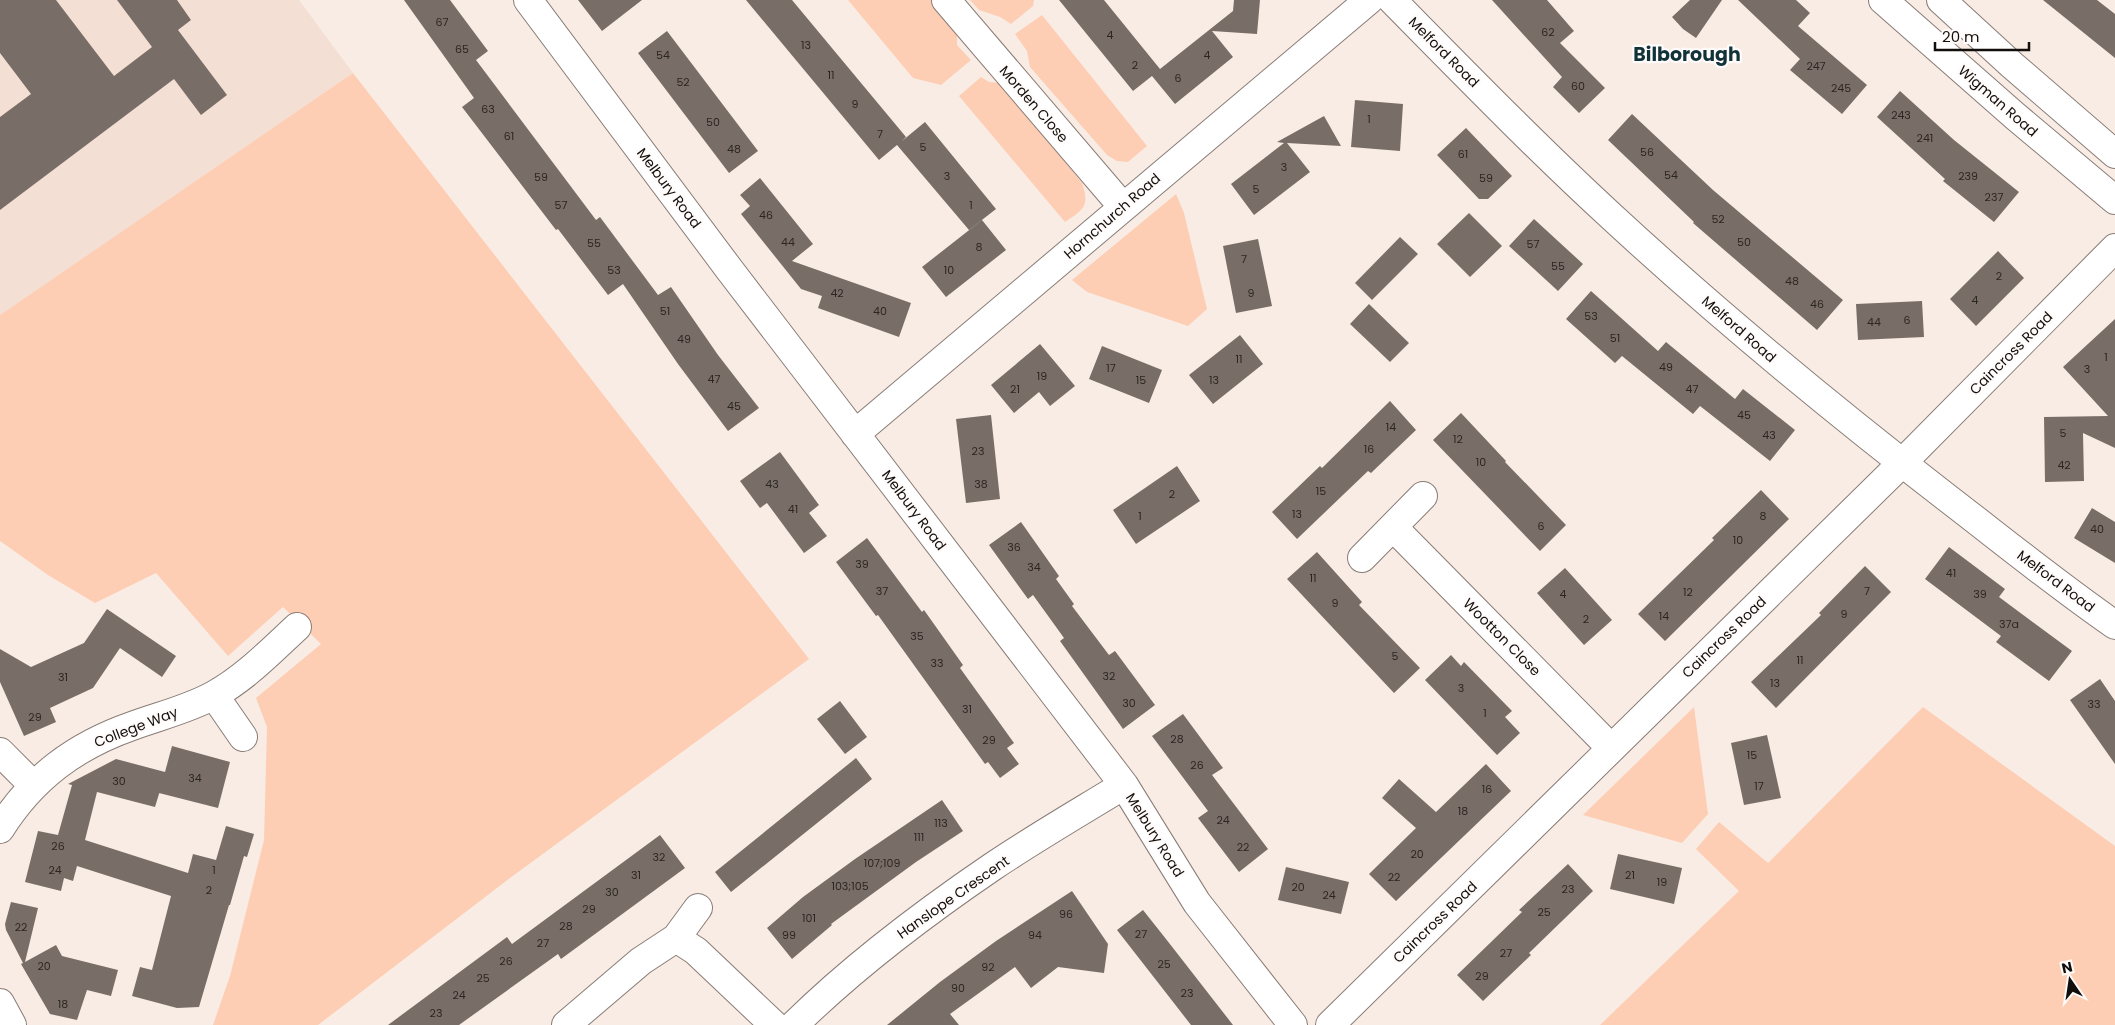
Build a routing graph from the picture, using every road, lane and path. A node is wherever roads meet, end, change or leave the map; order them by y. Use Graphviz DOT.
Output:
graph roads {
  1 [pos="528,0"];
  2 [pos="946,0"];
  3 [pos="1369,0"];
  4 [pos="1392,0"];
  5 [pos="1883,0"];
  6 [pos="1941,0"];
  7 [pos="2115,154"];
  8 [pos="2115,200"];
  9 [pos="1123,207"];
  10 [pos="2115,248"];
  11 [pos="855,434"];
  12 [pos="1902,463"];
  13 [pos="1423,496"];
  14 [pos="1393,527"];
  15 [pos="1362,558"];
  16 [pos="2115,625"];
  17 [pos="297,628"];
  18 [pos="214,695"];
  19 [pos="243,737"];
  20 [pos="1611,748"];
  21 [pos="0,752"];
  22 [pos="1124,785"];
  23 [pos="33,786"];
  24 [pos="0,829"];
  25 [pos="698,908"];
  26 [pos="676,938"];
  27 [pos="0,1002"];
  28 [pos="12,1025"];
  29 [pos="566,1025"];
  30 [pos="774,1025"];
  31 [pos="794,1025"];
  32 [pos="1293,1025"];
  33 [pos="1330,1025"];
  1 -- 11 [label="street, Melbury Road"];
  2 -- 9 [label="street, Morden Close"];
  3 -- 9 [label="street, Hornchurch Road"];
  4 -- 12 [label="street, Melford Road"];
  5 -- 8 [label="street, Wigman Road"];
  6 -- 7 [label="street"];
  9 -- 11 [label="street, Hornchurch Road"];
  10 -- 12 [label="street, Caincross Road"];
  11 -- 22 [label="street, Melbury Road"];
  12 -- 16 [label="street, Melford Road"];
  12 -- 20 [label="street, Caincross Road"];
  13 -- 14 [label="street"];
  14 -- 15 [label="street"];
  14 -- 20 [label="street, Wootton Close"];
  17 -- 18 [label="street, College Way"];
  18 -- 19 [label="street"];
  18 -- 23 [label="street, College Way"];
  20 -- 33 [label="street, Caincross Road"];
  21 -- 23 [label="street"];
  22 -- 31 [label="street, Hanslope Crescent"];
  22 -- 32 [label="street, Melbury Road"];
  23 -- 24 [label="street, College Way"];
  25 -- 26 [label="street"];
  26 -- 29 [label="street"];
  26 -- 30 [label="street"];
  27 -- 28 [label="street"];
}
